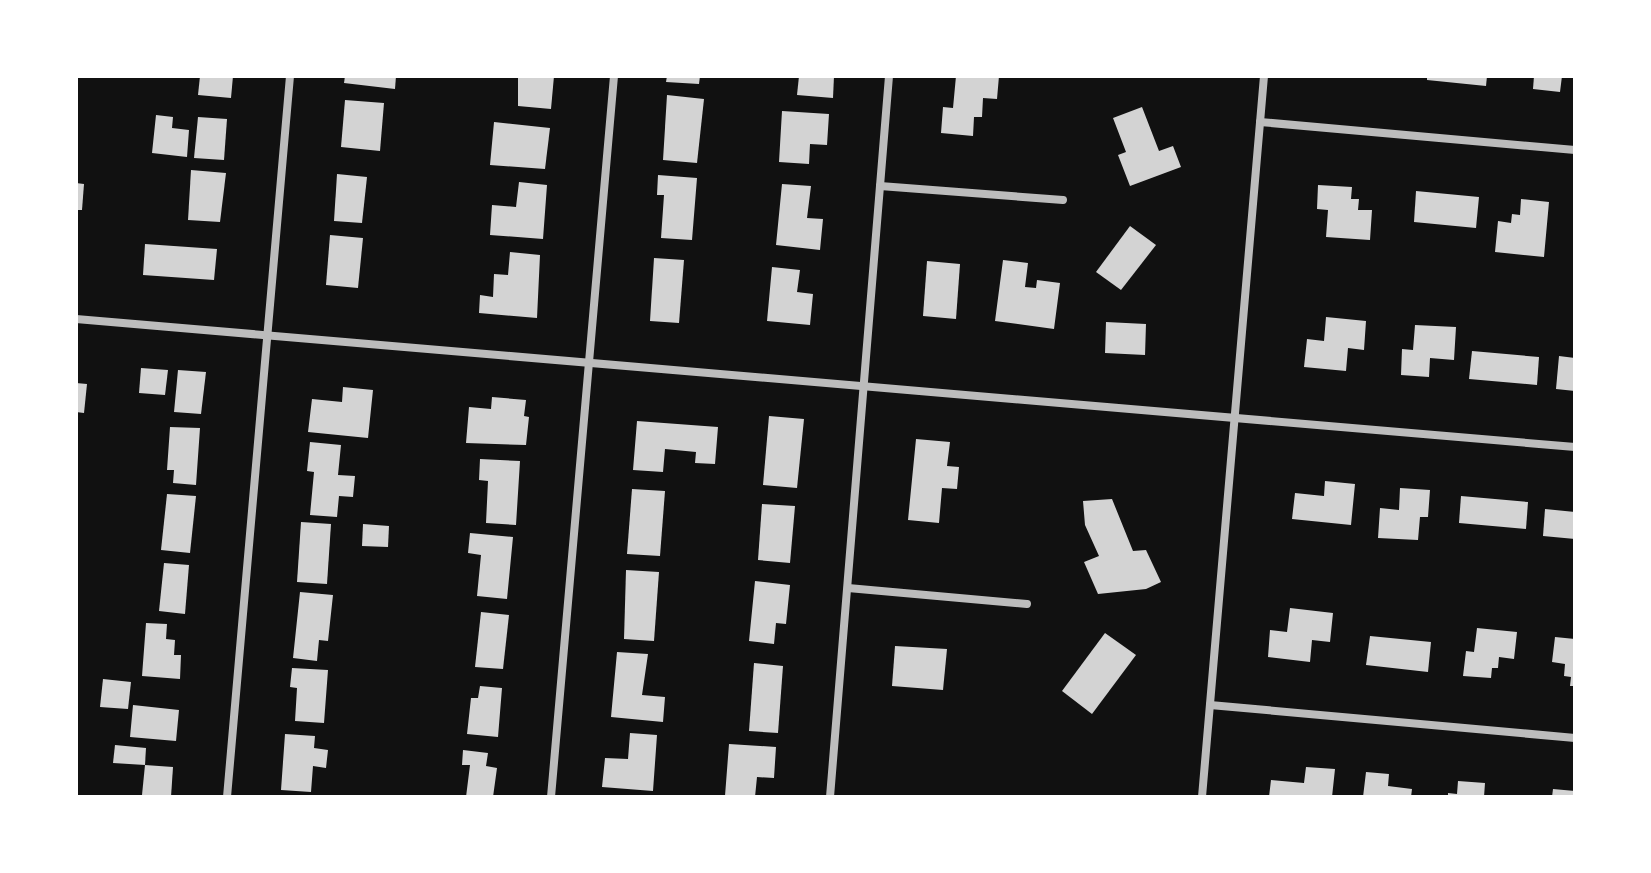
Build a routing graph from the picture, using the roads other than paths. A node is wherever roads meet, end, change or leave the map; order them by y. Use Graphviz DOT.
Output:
graph roads {
  1 [pos="290,76"];
  2 [pos="614,76"];
  3 [pos="889,76"];
  4 [pos="1264,76"];
  5 [pos="1260,122"];
  6 [pos="1575,150"];
  7 [pos="880,186"];
  8 [pos="1063,200"];
  9 [pos="76,319"];
  10 [pos="268,336"];
  11 [pos="590,362"];
  12 [pos="863,385"];
  13 [pos="1235,418"];
  14 [pos="1575,447"];
  15 [pos="848,588"];
  16 [pos="1027,604"];
  17 [pos="1210,705"];
  18 [pos="1575,738"];
  19 [pos="227,797"];
  20 [pos="551,797"];
  21 [pos="830,797"];
  22 [pos="1202,797"];
  1 -- 10 [label="street"];
  2 -- 11 [label="street"];
  3 -- 7 [label="street"];
  4 -- 5 [label="street"];
  5 -- 6 [label="street"];
  5 -- 13 [label="street"];
  7 -- 8 [label="street"];
  7 -- 12 [label="street"];
  9 -- 10 [label="street"];
  10 -- 11 [label="street"];
  10 -- 19 [label="street"];
  11 -- 12 [label="street"];
  11 -- 20 [label="street"];
  12 -- 13 [label="street"];
  12 -- 15 [label="street"];
  13 -- 14 [label="street"];
  13 -- 17 [label="street"];
  15 -- 16 [label="street"];
  15 -- 21 [label="street"];
  17 -- 18 [label="street"];
  17 -- 22 [label="street"];
}
